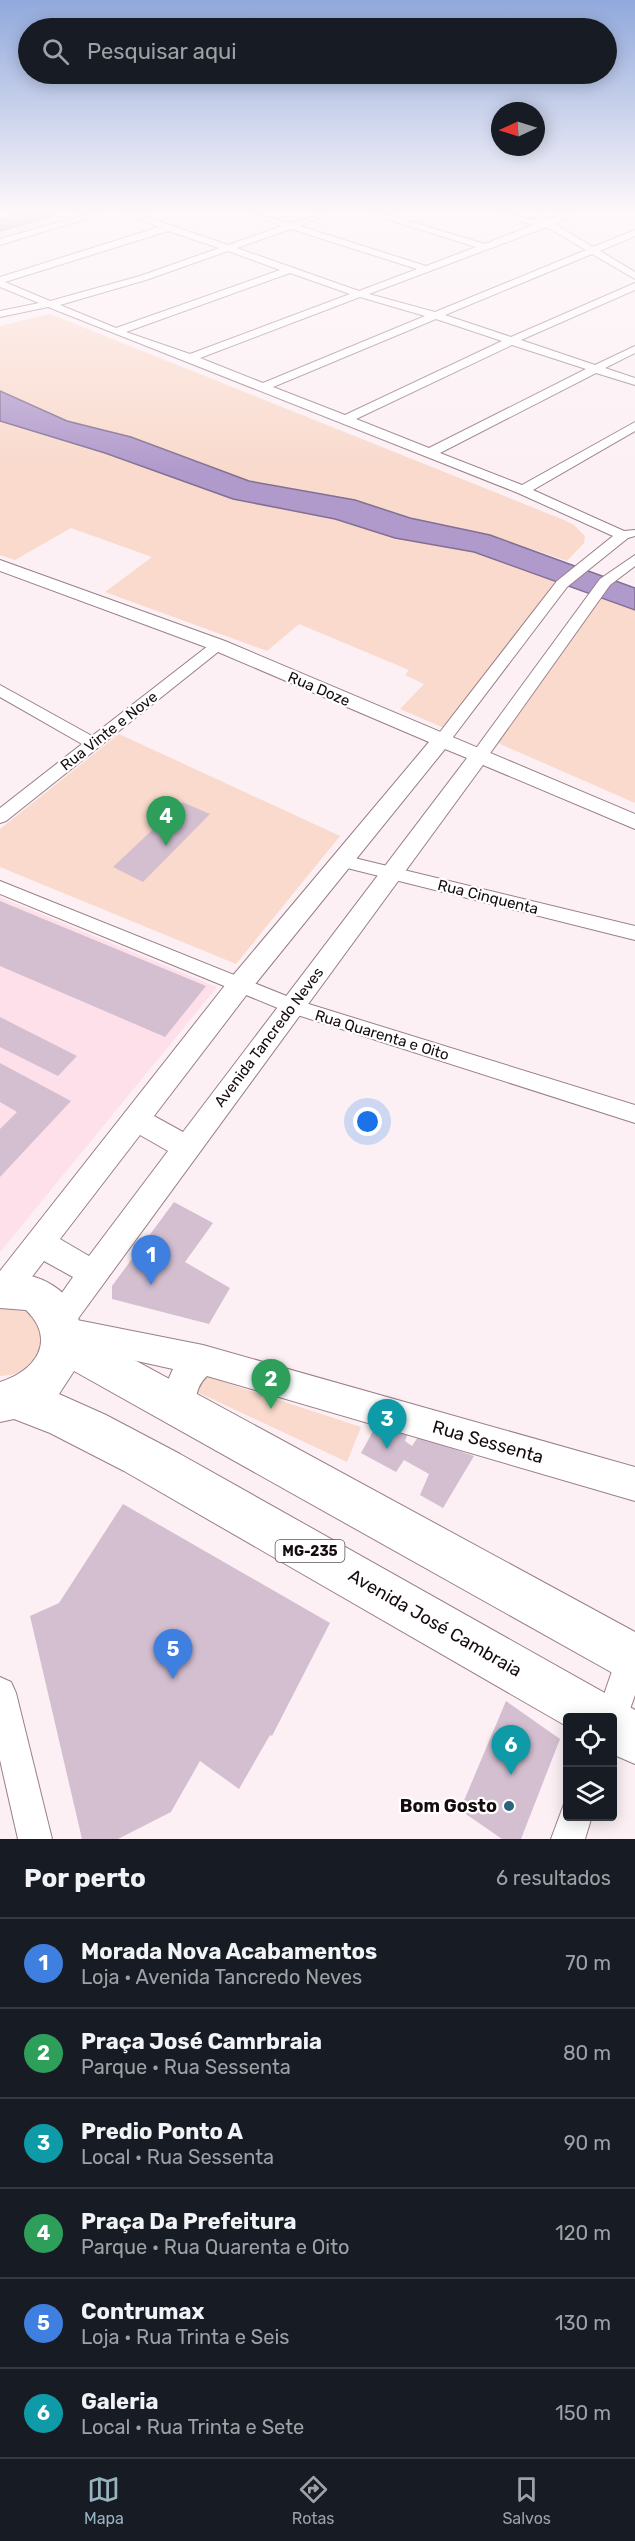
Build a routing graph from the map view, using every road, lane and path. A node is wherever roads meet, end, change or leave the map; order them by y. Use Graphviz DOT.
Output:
graph roads {
  1 [pos="46,301"];
  2 [pos="59,301"];
  3 [pos="203,301"];
  4 [pos="341,301"];
  5 [pos="383,301"];
  6 [pos="472,301"];
  7 [pos="602,301"];
  8 [pos="51,303"];
  9 [pos="0,314"];
  10 [pos="437,316"];
  11 [pos="116,332"];
  12 [pos="511,341"];
  13 [pos="635,349"];
  14 [pos="190,358"];
  15 [pos="594,369"];
  16 [pos="635,382"];
  17 [pos="263,387"];
  18 [pos="345,420"];
  19 [pos="635,426"];
  20 [pos="429,453"];
  21 [pos="523,490"];
  22 [pos="629,533"];
  23 [pos="635,559"];
  24 [pos="0,565"];
  25 [pos="218,645"];
  26 [pos="0,690"];
  27 [pos="441,741"];
  28 [pos="93,743"];
  29 [pos="480,755"];
  30 [pos="0,817"];
  31 [pos="635,822"];
  32 [pos="342,861"];
  33 [pos="391,874"];
  34 [pos="0,887"];
  35 [pos="635,933"];
  36 [pos="239,986"];
  37 [pos="292,1006"];
  38 [pos="635,1114"];
  39 [pos="136,1119"];
  40 [pos="187,1148"];
  41 [pos="40,1243"];
  42 [pos="94,1274"];
  43 [pos="2,1290"];
  44 [pos="61,1331"];
  45 [pos="203,1360"];
  46 [pos="7,1400"];
  47 [pos="179,1406"];
  48 [pos="635,1484"];
  49 [pos="634,1654"];
  50 [pos="0,1694"];
  51 [pos="591,1713"];
  52 [pos="614,1713"];
  53 [pos="617,1728"];
  54 [pos="635,1738"];
  55 [pos="574,1821"];
  56 [pos="35,1839"];
  57 [pos="568,1839"];
  1 -- 8 [label="street"];
  2 -- 8 [label="street"];
  3 -- 11 [label="street"];
  4 -- 14 [label="street"];
  5 -- 10 [label="street"];
  6 -- 10 [label="street"];
  7 -- 12 [label="street"];
  8 -- 9 [label="street"];
  8 -- 11 [label="street"];
  10 -- 12 [label="street"];
  10 -- 17 [label="street"];
  11 -- 14 [label="street"];
  12 -- 15 [label="street"];
  12 -- 18 [label="street"];
  13 -- 15 [label="street"];
  14 -- 17 [label="street"];
  15 -- 16 [label="street"];
  15 -- 20 [label="street"];
  17 -- 18 [label="street"];
  18 -- 20 [label="street"];
  19 -- 21 [label="street"];
  20 -- 21 [label="street"];
  21 -- 22 [label="street"];
  22 -- 27 [label="street"];
  23 -- 29 [label="street"];
  24 -- 25 [label="street, Rua Doze"];
  25 -- 27 [label="street, Rua Doze"];
  25 -- 28 [label="street, Rua Vinte e Nove"];
  26 -- 28 [label="street"];
  27 -- 29 [label="street, Rua Doze"];
  27 -- 32 [label="street"];
  28 -- 30 [label="street, Rua Vinte e Nove"];
  29 -- 31 [label="street, Rua Doze"];
  29 -- 33 [label="street, Avenida Tancredo Neves"];
  32 -- 33 [label="street, Rua Cinquenta"];
  32 -- 36 [label="street"];
  33 -- 35 [label="street, Rua Cinquenta"];
  33 -- 37 [label="street, Avenida Tancredo Neves"];
  34 -- 36 [label="street, Rua Quarenta e Oito"];
  36 -- 37 [label="street, Rua Quarenta e Oito"];
  36 -- 39 [label="street"];
  37 -- 38 [label="street, Rua Quarenta e Oito"];
  37 -- 40 [label="street, Avenida Tancredo Neves"];
  39 -- 40 [label="street"];
  39 -- 41 [label="street"];
  40 -- 42 [label="street, Avenida Tancredo Neves"];
  41 -- 42 [label="street"];
  41 -- 43 [label="street"];
  42 -- 44 [label="street, Avenida Tancredo Neves"];
  43 -- 44 [label="main road"];
  44 -- 45 [label="street, Rua Sessenta"];
  44 -- 46 [label="main road"];
  44 -- 47 [label="main road"];
  45 -- 47 [label="street"];
  45 -- 48 [label="street, Rua Sessenta"];
  46 -- 51 [label="main road, Avenida José Cambraia / MG-235"];
  47 -- 49 [label="main road"];
  49 -- 52 [label="street"];
  50 -- 56 [label="street"];
  53 -- 54 [label="main road"];
  55 -- 57 [label="street"];
}
